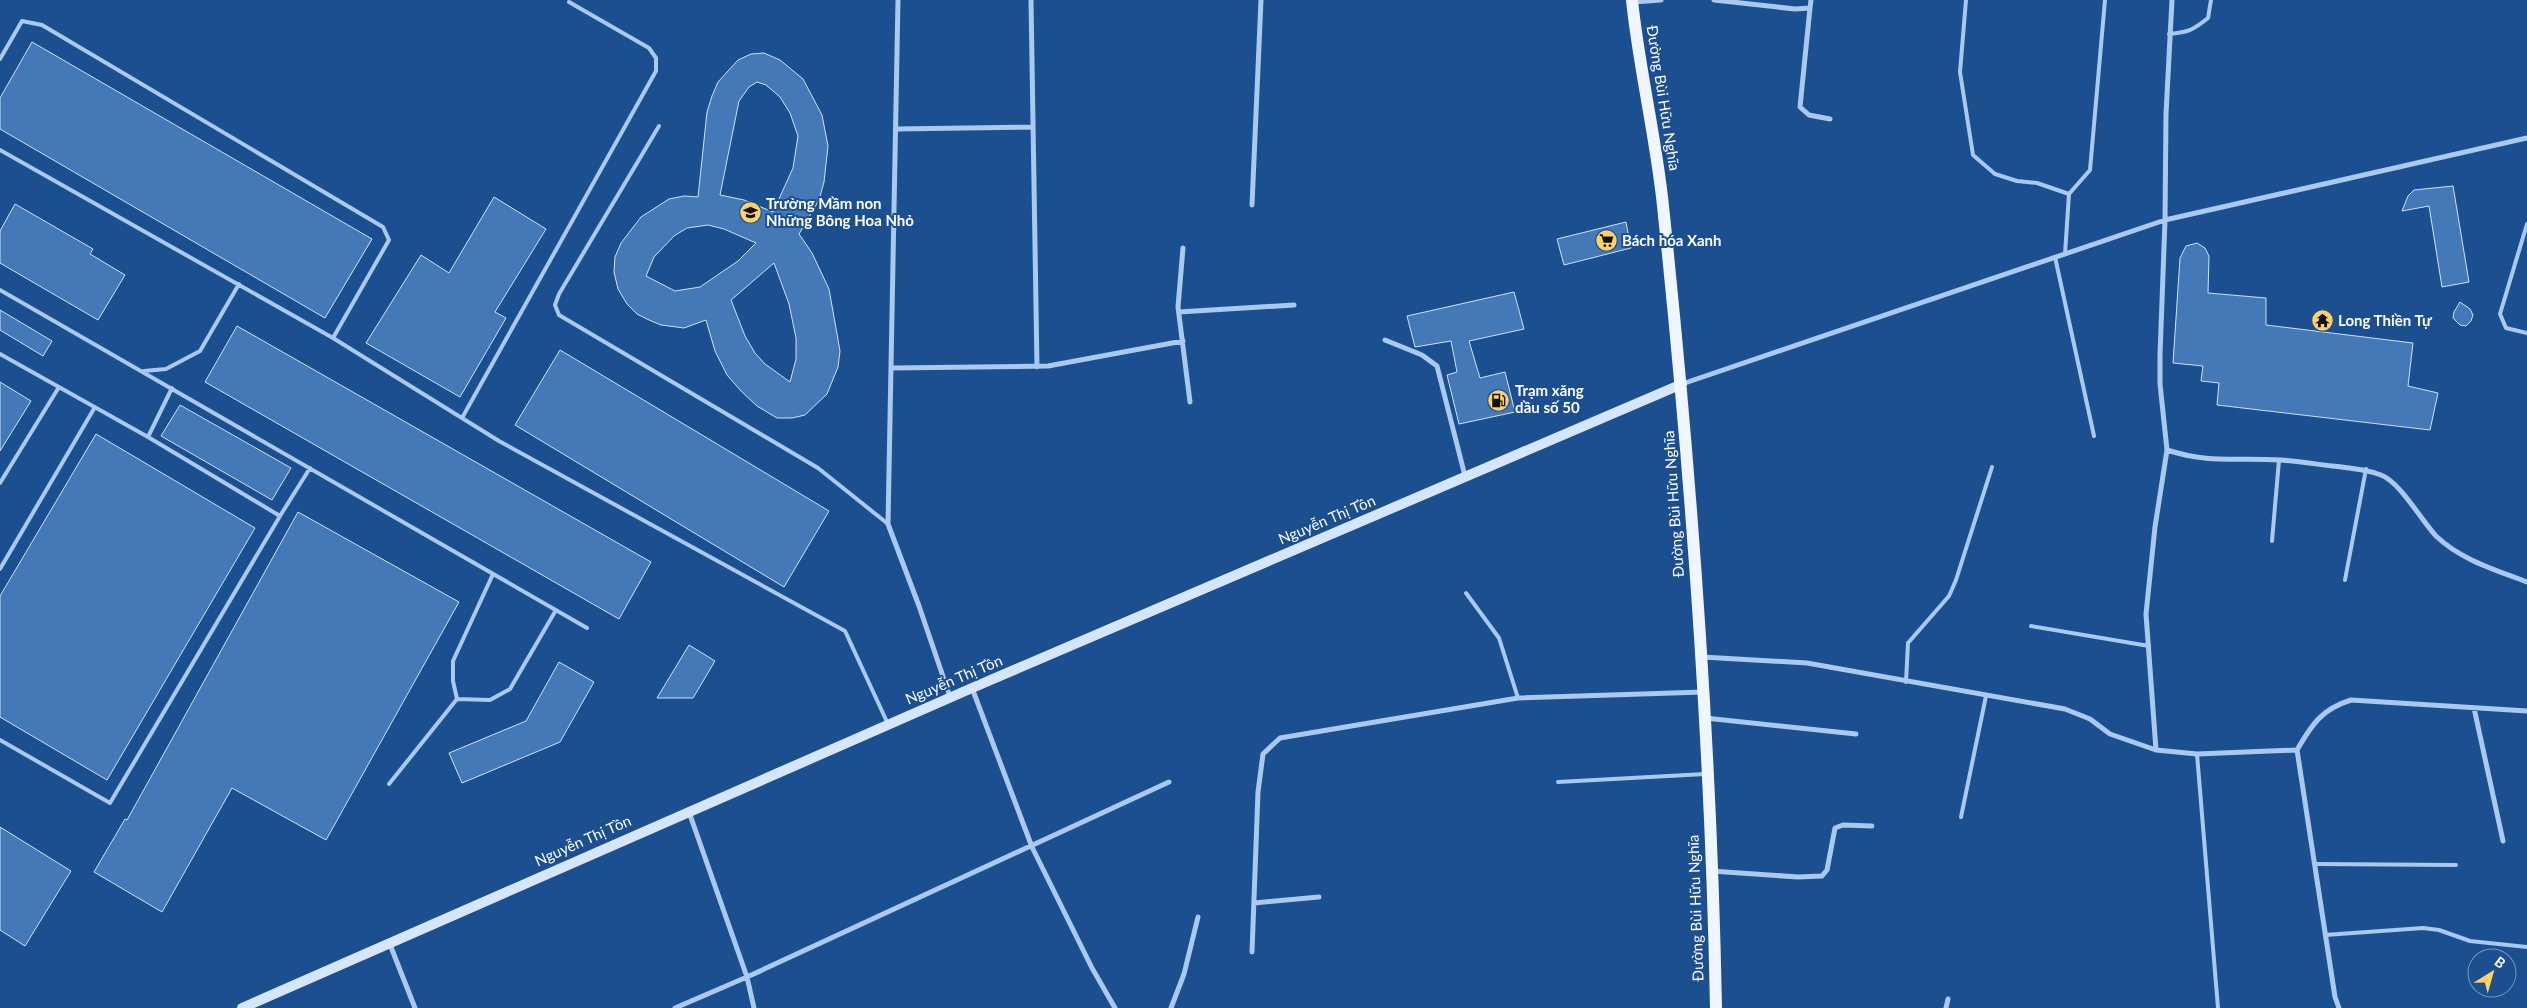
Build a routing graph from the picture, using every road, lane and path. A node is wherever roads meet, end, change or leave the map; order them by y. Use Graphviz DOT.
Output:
graph roads {
  1 [pos="898,0"];
  2 [pos="1031,0"];
  3 [pos="1261,0"];
  4 [pos="1661,0"];
  5 [pos="1714,0"];
  6 [pos="1811,0"];
  7 [pos="1966,0"];
  8 [pos="2105,0"];
  9 [pos="2172,0"];
  10 [pos="2211,0"];
  11 [pos="1632,1"];
  12 [pos="569,2"];
  13 [pos="1810,8"];
  14 [pos="2169,34"];
  15 [pos="0,59"];
  16 [pos="1830,119"];
  17 [pos="659,126"];
  18 [pos="1033,127"];
  19 [pos="896,129"];
  20 [pos="2527,138"];
  21 [pos="0,150"];
  22 [pos="2069,194"];
  23 [pos="1252,205"];
  24 [pos="2165,220"];
  25 [pos="2527,224"];
  26 [pos="1183,248"];
  27 [pos="2065,254"];
  28 [pos="2055,258"];
  29 [pos="239,284"];
  30 [pos="0,290"];
  31 [pos="1294,305"];
  32 [pos="1179,312"];
  33 [pos="2527,333"];
  34 [pos="333,338"];
  35 [pos="1385,340"];
  36 [pos="1183,341"];
  37 [pos="0,354"];
  38 [pos="1037,367"];
  39 [pos="892,368"];
  40 [pos="144,372"];
  41 [pos="1682,384"];
  42 [pos="59,387"];
  43 [pos="172,388"];
  44 [pos="1190,402"];
  45 [pos="95,408"];
  46 [pos="462,418"];
  47 [pos="2094,436"];
  48 [pos="148,437"];
  49 [pos="2167,450"];
  50 [pos="2279,460"];
  51 [pos="1992,467"];
  52 [pos="310,468"];
  53 [pos="2366,469"];
  54 [pos="1465,477"];
  55 [pos="0,483"];
  56 [pos="280,516"];
  57 [pos="888,524"];
  58 [pos="2272,541"];
  59 [pos="0,569"];
  60 [pos="493,574"];
  61 [pos="2345,580"];
  62 [pos="2527,582"];
  63 [pos="1466,593"];
  64 [pos="556,610"];
  65 [pos="2031,626"];
  66 [pos="586,628"];
  67 [pos="2149,646"];
  68 [pos="1702,657"];
  69 [pos="1906,682"];
  70 [pos="972,688"];
  71 [pos="1704,692"];
  72 [pos="1986,696"];
  73 [pos="457,698"];
  74 [pos="950,698"];
  75 [pos="1518,698"];
  76 [pos="2474,708"];
  77 [pos="2527,711"];
  78 [pos="1704,718"];
  79 [pos="888,725"];
  80 [pos="1856,734"];
  81 [pos="0,740"];
  82 [pos="2156,750"];
  83 [pos="2297,750"];
  84 [pos="2197,754"];
  85 [pos="1707,774"];
  86 [pos="1169,782"];
  87 [pos="1558,782"];
  88 [pos="389,784"];
  89 [pos="689,811"];
  90 [pos="1961,817"];
  91 [pos="1872,826"];
  92 [pos="2503,841"];
  93 [pos="1032,847"];
  94 [pos="2315,864"];
  95 [pos="2456,865"];
  96 [pos="1711,871"];
  97 [pos="1319,897"];
  98 [pos="1254,903"];
  99 [pos="1198,917"];
  100 [pos="2324,935"];
  101 [pos="388,942"];
  102 [pos="2527,947"];
  103 [pos="1252,952"];
  104 [pos="747,977"];
  105 [pos="1948,999"];
  106 [pos="242,1008"];
  107 [pos="415,1008"];
  108 [pos="675,1008"];
  109 [pos="754,1008"];
  110 [pos="1115,1008"];
  111 [pos="1171,1008"];
  112 [pos="1716,1008"];
  113 [pos="1946,1008"];
  114 [pos="2218,1008"];
  115 [pos="2339,1008"];
  1 -- 19 [label="street"];
  2 -- 18 [label="street"];
  3 -- 23 [label="street"];
  4 -- 11 [label="street"];
  5 -- 13 [label="street"];
  6 -- 13 [label="street"];
  7 -- 22 [label="lane"];
  8 -- 22 [label="lane"];
  9 -- 14 [label="street"];
  10 -- 14 [label="lane"];
  11 -- 41 [label="main road, Đường Bùi Hữu Nghĩa"];
  12 -- 46 [label="lane"];
  13 -- 16 [label="street"];
  14 -- 24 [label="street"];
  15 -- 34 [label="lane"];
  17 -- 57 [label="lane"];
  18 -- 19 [label="street"];
  18 -- 38 [label="street"];
  19 -- 39 [label="street"];
  20 -- 24 [label="street"];
  21 -- 29 [label="lane"];
  22 -- 27 [label="lane"];
  24 -- 27 [label="street"];
  24 -- 49 [label="street"];
  25 -- 33 [label="lane"];
  26 -- 32 [label="street"];
  27 -- 28 [label="street"];
  28 -- 41 [label="street"];
  28 -- 47 [label="lane"];
  29 -- 34 [label="lane"];
  29 -- 40 [label="lane"];
  30 -- 40 [label="lane"];
  31 -- 32 [label="street"];
  32 -- 36 [label="street"];
  34 -- 46 [label="lane"];
  35 -- 54 [label="street"];
  36 -- 38 [label="street"];
  36 -- 44 [label="street"];
  37 -- 42 [label="lane"];
  38 -- 39 [label="street"];
  39 -- 57 [label="street"];
  40 -- 43 [label="lane"];
  41 -- 54 [label="street, Nguyễn Thị Tồn"];
  41 -- 68 [label="main road, Đường Bùi Hữu Nghĩa"];
  42 -- 45 [label="lane"];
  42 -- 55 [label="lane"];
  43 -- 48 [label="lane"];
  43 -- 52 [label="lane"];
  45 -- 48 [label="lane"];
  45 -- 59 [label="lane"];
  46 -- 79 [label="lane"];
  48 -- 56 [label="lane"];
  49 -- 50 [label="street"];
  49 -- 67 [label="street"];
  50 -- 53 [label="street"];
  50 -- 58 [label="lane"];
  51 -- 69 [label="lane"];
  52 -- 56 [label="lane"];
  52 -- 60 [label="lane"];
  53 -- 61 [label="lane"];
  53 -- 62 [label="street"];
  54 -- 70 [label="street, Nguyễn Thị Tồn"];
  56 -- 81 [label="lane"];
  57 -- 74 [label="street"];
  60 -- 64 [label="lane"];
  60 -- 73 [label="lane"];
  63 -- 75 [label="lane"];
  64 -- 66 [label="lane"];
  64 -- 73 [label="lane"];
  65 -- 67 [label="lane"];
  67 -- 82 [label="street"];
  68 -- 69 [label="street"];
  68 -- 71 [label="main road, Đường Bùi Hữu Nghĩa"];
  69 -- 72 [label="street"];
  70 -- 74 [label="street, Nguyễn Thị Tồn"];
  70 -- 93 [label="street"];
  71 -- 75 [label="street"];
  71 -- 78 [label="main road, Đường Bùi Hữu Nghĩa"];
  72 -- 82 [label="street"];
  72 -- 90 [label="lane"];
  73 -- 88 [label="lane"];
  74 -- 79 [label="street, Nguyễn Thị Tồn"];
  75 -- 98 [label="street"];
  76 -- 77 [label="street"];
  76 -- 83 [label="street"];
  76 -- 92 [label="street"];
  78 -- 80 [label="street"];
  78 -- 85 [label="main road, Đường Bùi Hữu Nghĩa"];
  79 -- 89 [label="street, Nguyễn Thị Tồn"];
  82 -- 84 [label="street"];
  83 -- 84 [label="street"];
  83 -- 94 [label="street"];
  84 -- 114 [label="lane"];
  85 -- 87 [label="lane"];
  85 -- 96 [label="main road, Đường Bùi Hữu Nghĩa"];
  86 -- 93 [label="street"];
  89 -- 101 [label="street, Nguyễn Thị Tồn"];
  89 -- 104 [label="street"];
  91 -- 96 [label="street"];
  93 -- 104 [label="street"];
  93 -- 110 [label="street"];
  94 -- 95 [label="lane"];
  94 -- 100 [label="street"];
  96 -- 112 [label="main road, Đường Bùi Hữu Nghĩa"];
  97 -- 98 [label="street"];
  98 -- 103 [label="street"];
  99 -- 111 [label="street"];
  100 -- 102 [label="lane"];
  100 -- 115 [label="street"];
  101 -- 106 [label="street, Nguyễn Thị Tồn"];
  101 -- 107 [label="street"];
  104 -- 108 [label="street"];
  104 -- 109 [label="street"];
  105 -- 113 [label="street"];
}
